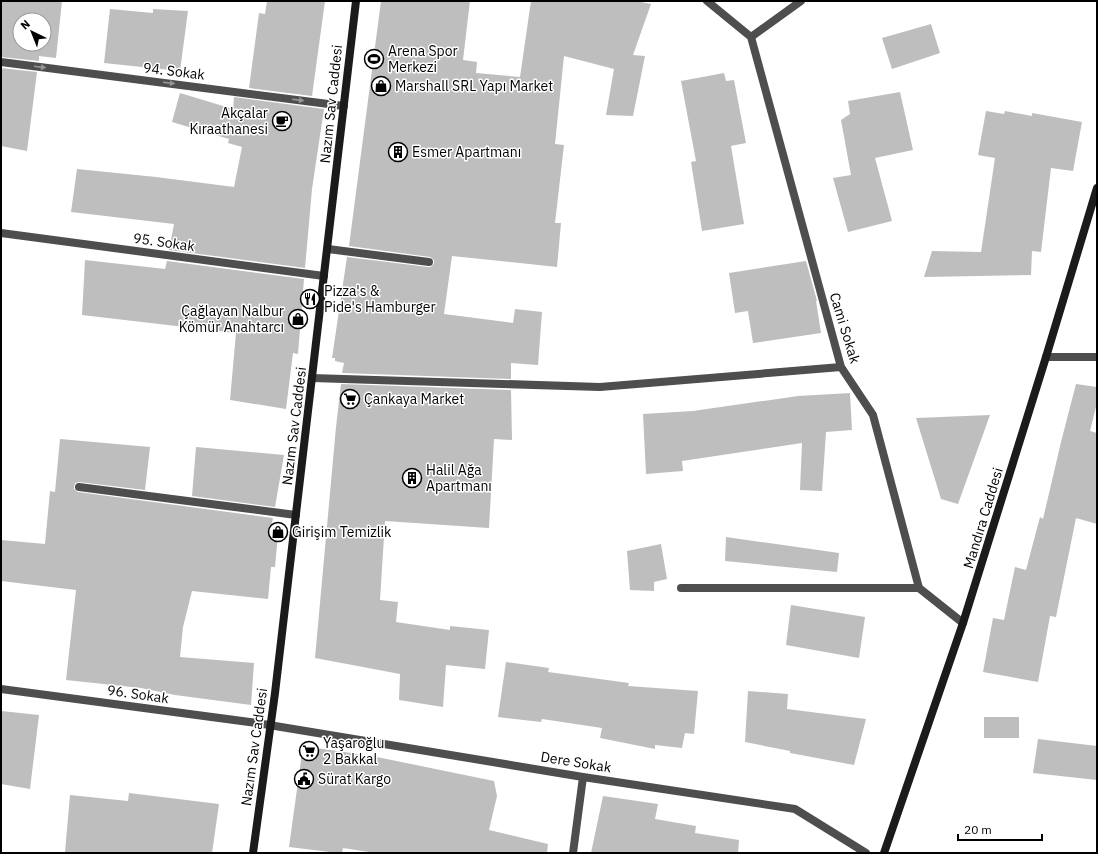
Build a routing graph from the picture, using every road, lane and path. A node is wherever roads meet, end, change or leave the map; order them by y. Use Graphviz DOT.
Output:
graph roads {
  1 [pos="356,1"];
  2 [pos="707,1"];
  3 [pos="801,1"];
  4 [pos="751,37"];
  5 [pos="1,62"];
  6 [pos="344,106"];
  7 [pos="1097,188"];
  8 [pos="1,233"];
  9 [pos="328,249"];
  10 [pos="429,262"];
  11 [pos="324,276"];
  12 [pos="1097,356"];
  13 [pos="1046,357"];
  14 [pos="841,367"];
  15 [pos="312,378"];
  16 [pos="79,487"];
  17 [pos="296,515"];
  18 [pos="681,588"];
  19 [pos="918,588"];
  20 [pos="964,623"];
  21 [pos="1,689"];
  22 [pos="271,726"];
  23 [pos="583,777"];
  24 [pos="252,853"];
  25 [pos="573,853"];
  26 [pos="866,853"];
  27 [pos="884,853"];
  1 -- 6 [label="street, Nazım Sav Caddesi"];
  2 -- 4 [label="street"];
  3 -- 4 [label="street"];
  4 -- 14 [label="street, Cami Sokak"];
  5 -- 6 [label="street, 94. Sokak, one-way"];
  6 -- 9 [label="street, Nazım Sav Caddesi"];
  7 -- 13 [label="street, Mandıra Caddesi"];
  8 -- 11 [label="street, 95. Sokak"];
  9 -- 10 [label="street"];
  9 -- 11 [label="street, Nazım Sav Caddesi"];
  11 -- 15 [label="street, Nazım Sav Caddesi"];
  12 -- 13 [label="street"];
  13 -- 20 [label="street, Mandıra Caddesi"];
  14 -- 15 [label="street"];
  14 -- 19 [label="street, Cami Sokak"];
  15 -- 17 [label="street, Nazım Sav Caddesi"];
  16 -- 17 [label="street"];
  17 -- 22 [label="street, Nazım Sav Caddesi"];
  18 -- 19 [label="street"];
  19 -- 20 [label="street"];
  20 -- 27 [label="street, Mandıra Caddesi"];
  21 -- 22 [label="street, 96. Sokak"];
  22 -- 23 [label="street, Dere Sokak"];
  22 -- 24 [label="street, Nazım Sav Caddesi"];
  23 -- 25 [label="street"];
  23 -- 26 [label="street, Dere Sokak"];
}
